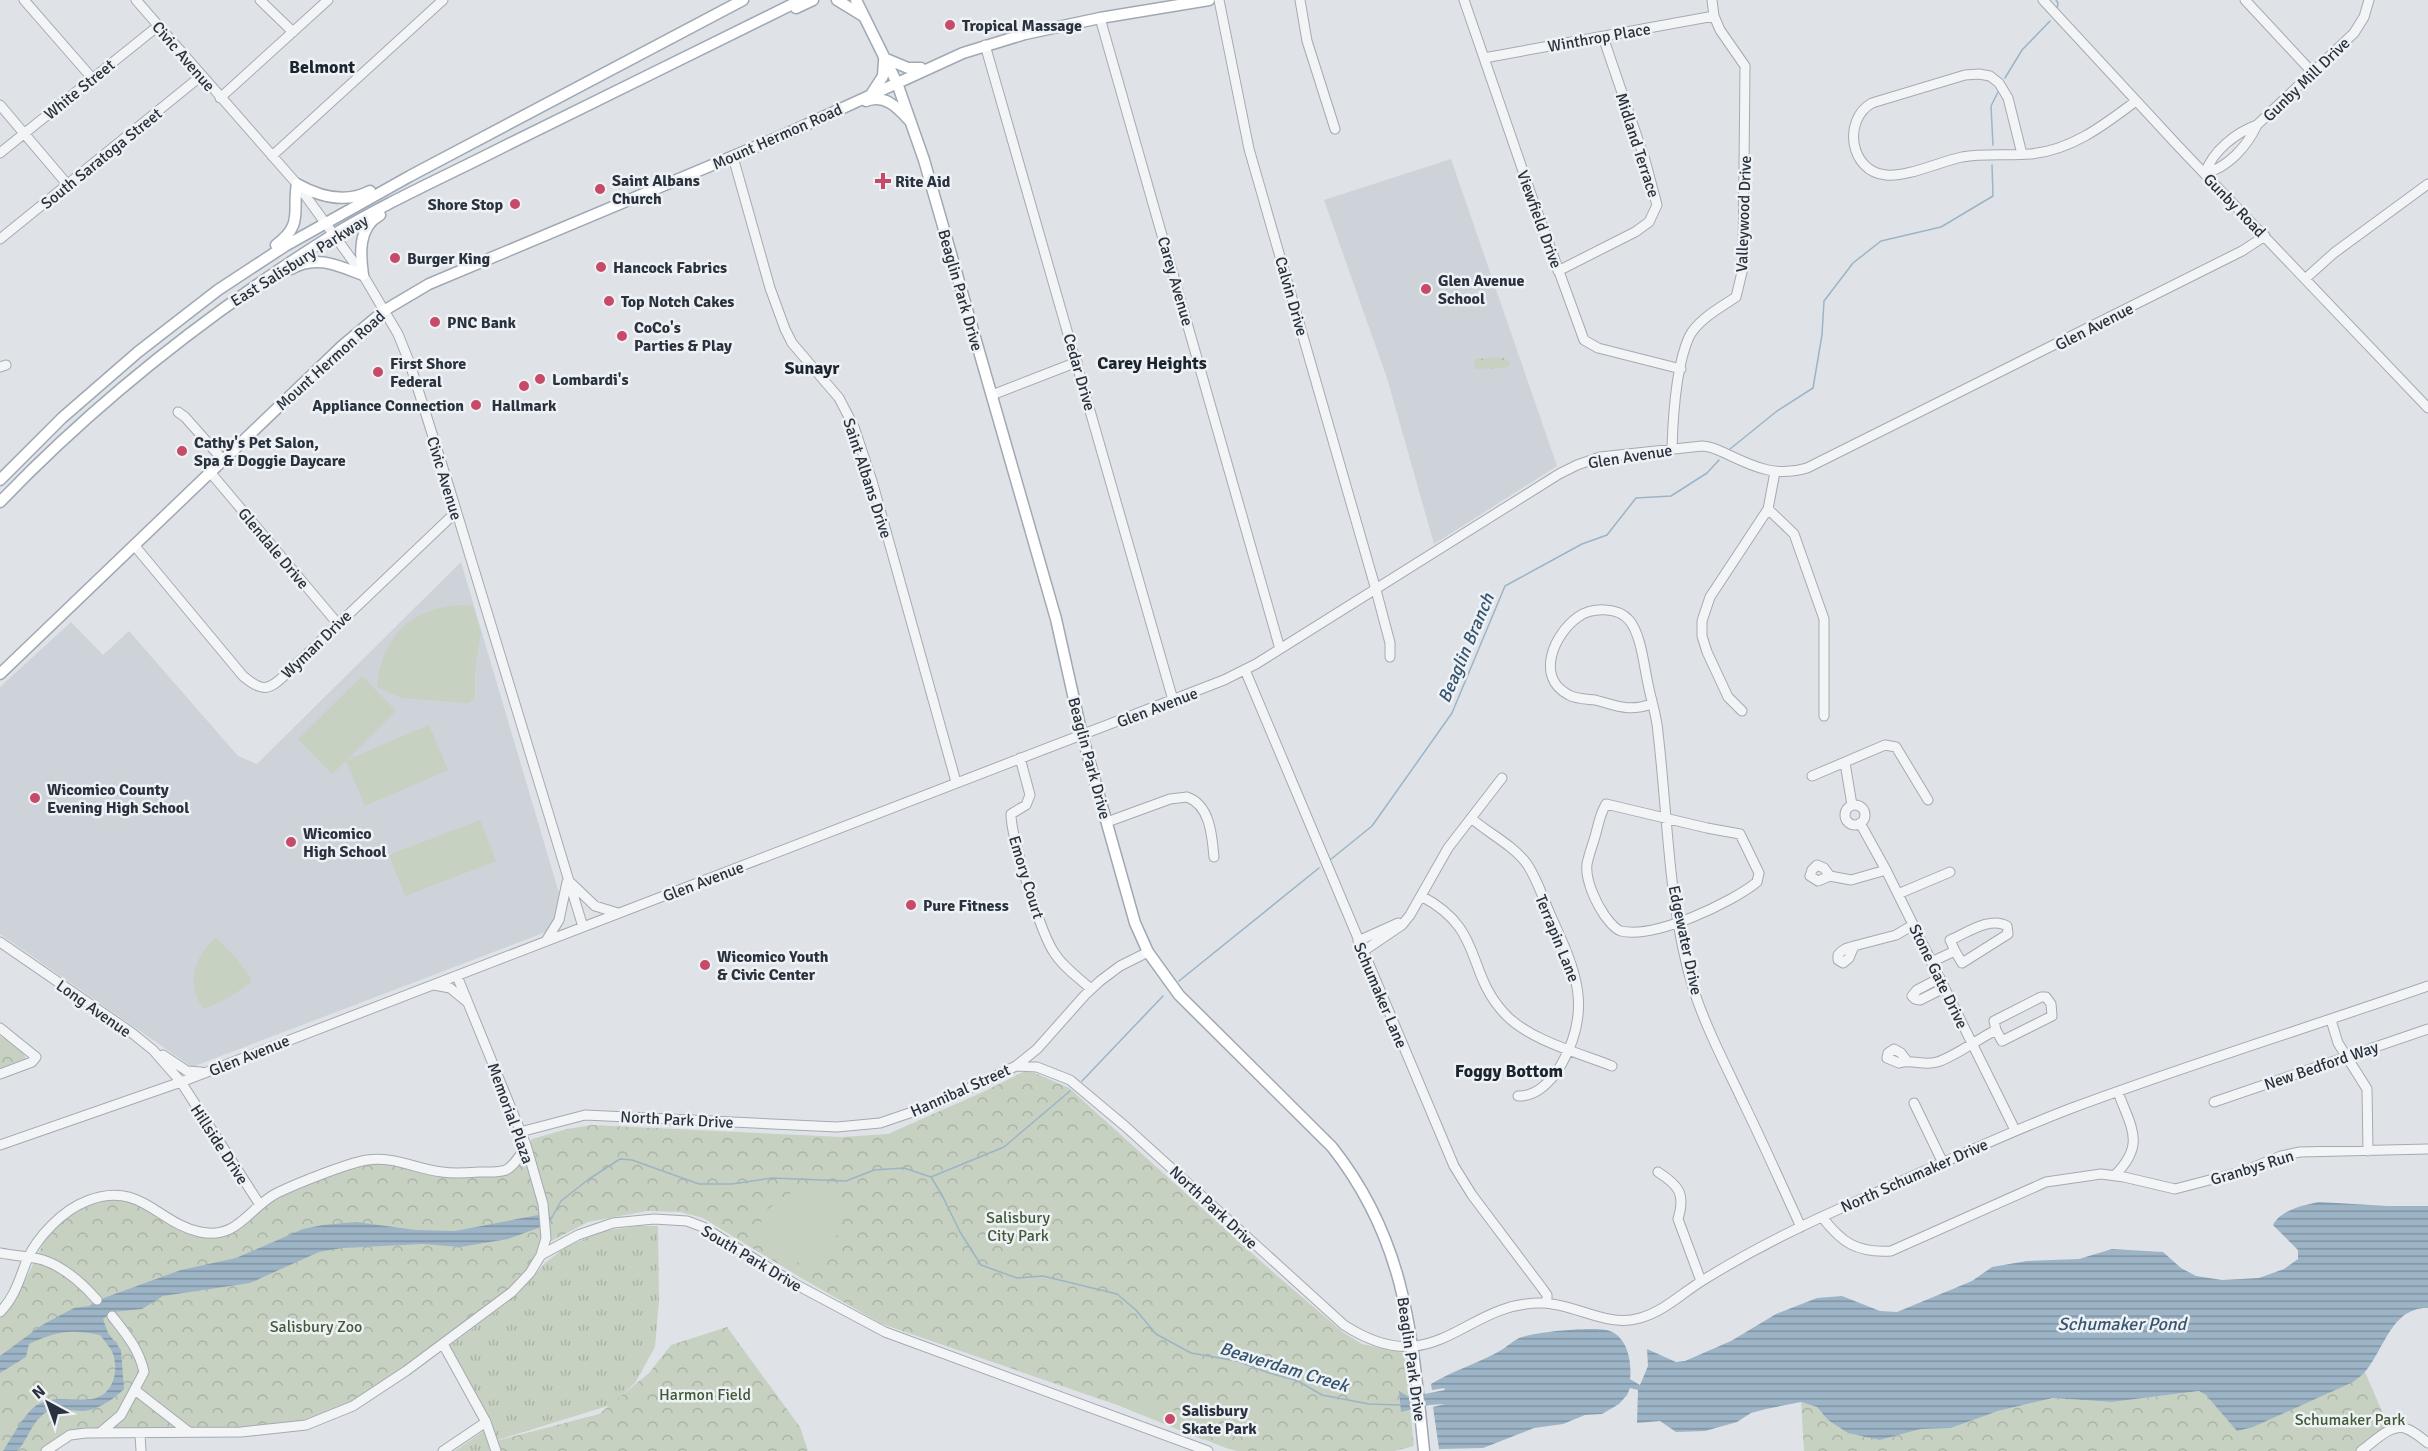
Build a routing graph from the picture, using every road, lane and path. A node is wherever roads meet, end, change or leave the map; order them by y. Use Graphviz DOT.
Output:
graph roads {
  1 [pos="24,0"];
  2 [pos="136,0"];
  3 [pos="260,0"];
  4 [pos="328,0"];
  5 [pos="443,0"];
  6 [pos="742,0"];
  7 [pos="790,0"];
  8 [pos="801,0"];
  9 [pos="813,0"];
  10 [pos="837,0"];
  11 [pos="856,0"];
  12 [pos="865,0"];
  13 [pos="1209,0"];
  14 [pos="1219,0"];
  15 [pos="1300,0"];
  16 [pos="1464,0"];
  17 [pos="1712,0"];
  18 [pos="2043,0"];
  19 [pos="2245,0"];
  20 [pos="2369,0"];
  21 [pos="1172,2"];
  22 [pos="864,16"];
  23 [pos="1714,16"];
  24 [pos="1100,18"];
  25 [pos="756,22"];
  26 [pos="158,26"];
  27 [pos="292,32"];
  28 [pos="1603,36"];
  29 [pos="985,45"];
  30 [pos="884,58"];
  31 [pos="1484,58"];
  32 [pos="937,64"];
  33 [pos="2313,73"];
  34 [pos="201,76"];
  35 [pos="92,78"];
  36 [pos="897,83"];
  37 [pos="869,96"];
  38 [pos="220,98"];
  39 [pos="2136,101"];
  40 [pos="0,105"];
  41 [pos="838,110"];
  42 [pos="912,123"];
  43 [pos="1335,129"];
  44 [pos="24,134"];
  45 [pos="461,148"];
  46 [pos="0,153"];
  47 [pos="2022,154"];
  48 [pos="272,156"];
  49 [pos="733,156"];
  50 [pos="2205,173"];
  51 [pos="450,174"];
  52 [pos="67,184"];
  53 [pos="297,184"];
  54 [pos="2428,184"];
  55 [pos="325,222"];
  56 [pos="333,235"];
  57 [pos="2265,236"];
  58 [pos="0,239"];
  59 [pos="1558,271"];
  60 [pos="363,275"];
  61 [pos="237,278"];
  62 [pos="2305,279"];
  63 [pos="385,310"];
  64 [pos="216,313"];
  65 [pos="1077,362"];
  66 [pos="1681,369"];
  67 [pos="992,395"];
  68 [pos="2428,408"];
  69 [pos="178,412"];
  70 [pos="1672,448"];
  71 [pos="223,460"];
  72 [pos="210,472"];
  73 [pos="1775,472"];
  74 [pos="0,480"];
  75 [pos="0,502"];
  76 [pos="1768,509"];
  77 [pos="456,512"];
  78 [pos="134,545"];
  79 [pos="1376,590"];
  80 [pos="338,624"];
  81 [pos="1280,649"];
  82 [pos="1390,657"];
  83 [pos="1245,670"];
  84 [pos="0,674"];
  85 [pos="1173,700"];
  86 [pos="1652,704"];
  87 [pos="1742,711"];
  88 [pos="1824,716"];
  89 [pos="1082,735"];
  90 [pos="1020,758"];
  91 [pos="1845,763"];
  92 [pos="1812,776"];
  93 [pos="1502,778"];
  94 [pos="956,782"];
  95 [pos="1928,800"];
  96 [pos="1852,805"];
  97 [pos="1666,817"];
  98 [pos="1470,818"];
  99 [pos="1107,822"];
  100 [pos="1860,823"];
  101 [pos="1214,856"];
  102 [pos="1886,870"];
  103 [pos="1950,872"];
  104 [pos="1830,876"];
  105 [pos="568,879"];
  106 [pos="1898,894"];
  107 [pos="1421,896"];
  108 [pos="621,913"];
  109 [pos="1406,920"];
  110 [pos="1679,922"];
  111 [pos="1913,925"];
  112 [pos="583,927"];
  113 [pos="1358,941"];
  114 [pos="0,942"];
  115 [pos="545,942"];
  116 [pos="1854,946"];
  117 [pos="1955,951"];
  118 [pos="1148,952"];
  119 [pos="1362,952"];
  120 [pos="1932,962"];
  121 [pos="457,976"];
  122 [pos="1940,978"];
  123 [pos="431,985"];
  124 [pos="2428,986"];
  125 [pos="1944,988"];
  126 [pos="1092,989"];
  127 [pos="469,1004"];
  128 [pos="2331,1020"];
  129 [pos="0,1028"];
  130 [pos="2428,1029"];
  131 [pos="1996,1030"];
  132 [pos="1971,1043"];
  133 [pos="1568,1048"];
  134 [pos="153,1050"];
  135 [pos="2348,1056"];
  136 [pos="1907,1061"];
  137 [pos="1016,1066"];
  138 [pos="1612,1066"];
  139 [pos="206,1072"];
  140 [pos="0,1074"];
  141 [pos="181,1082"];
  142 [pos="2118,1092"];
  143 [pos="1518,1096"];
  144 [pos="2214,1102"];
  145 [pos="1914,1104"];
  146 [pos="837,1127"];
  147 [pos="2015,1131"];
  148 [pos="520,1132"];
  149 [pos="0,1145"];
  150 [pos="526,1145"];
  151 [pos="2428,1149"];
  152 [pos="2368,1151"];
  153 [pos="1943,1163"];
  154 [pos="1658,1172"];
  155 [pos="2115,1175"];
  156 [pos="260,1205"];
  157 [pos="1822,1217"];
  158 [pos="1801,1227"];
  159 [pos="0,1253"];
  160 [pos="541,1255"];
  161 [pos="27,1258"];
  162 [pos="1701,1281"];
  163 [pos="97,1300"];
  164 [pos="1546,1303"];
  165 [pos="0,1312"];
  166 [pos="112,1317"];
  167 [pos="443,1344"];
  168 [pos="1413,1347"];
  169 [pos="135,1390"];
  170 [pos="486,1422"];
  171 [pos="100,1432"];
  172 [pos="189,1432"];
  173 [pos="140,1434"];
  174 [pos="2428,1443"];
  175 [pos="46,1451"];
  176 [pos="141,1451"];
  177 [pos="443,1451"];
  178 [pos="496,1451"];
  179 [pos="1208,1451"];
  180 [pos="1424,1451"];
  181 [pos="2361,1451"];
  1 -- 35 [label="street"];
  2 -- 26 [label="street, Civic Avenue"];
  3 -- 27 [label="street"];
  4 -- 27 [label="street"];
  5 -- 48 [label="street"];
  6 -- 45 [label="main road, East Salisbury Parkway"];
  7 -- 25 [label="main road"];
  8 -- 25 [label="main road, East Salisbury Parkway"];
  9 -- 25 [label="main road"];
  10 -- 22 [label="main road"];
  11 -- 22 [label="main road, Beaglin Park Drive"];
  12 -- 22 [label="main road"];
  13 -- 21 [label="main road, Mount Hermon Road"];
  14 -- 79 [label="street, Calvin Drive"];
  15 -- 43 [label="street"];
  16 -- 31 [label="street, Viewfield Drive"];
  17 -- 23 [label="street, Valleywood Drive"];
  18 -- 39 [label="street, Gunby Road"];
  19 -- 33 [label="street"];
  20 -- 33 [label="street, Gunby Mill Drive"];
  21 -- 24 [label="main road, Mount Hermon Road"];
  22 -- 30 [label="main road, Beaglin Park Drive"];
  23 -- 28 [label="street, Winthrop Place"];
  23 -- 66 [label="street, Valleywood Drive"];
  24 -- 29 [label="main road, Mount Hermon Road"];
  24 -- 81 [label="street, Carey Avenue"];
  25 -- 51 [label="main road, East Salisbury Parkway"];
  26 -- 34 [label="street, Civic Avenue"];
  26 -- 35 [label="street, White Street"];
  27 -- 38 [label="street"];
  28 -- 31 [label="street, Winthrop Place"];
  28 -- 59 [label="street, Midland Terrace"];
  29 -- 32 [label="main road, Mount Hermon Road"];
  29 -- 65 [label="street, Cedar Drive"];
  30 -- 32 [label="main road"];
  30 -- 36 [label="main road, Beaglin Park Drive"];
  30 -- 37 [label="main road"];
  31 -- 59 [label="street, Viewfield Drive"];
  32 -- 36 [label="main road, Mount Hermon Road"];
  33 -- 50 [label="street, Gunby Mill Drive"];
  34 -- 38 [label="street, Civic Avenue"];
  34 -- 52 [label="street, South Saratoga Street"];
  35 -- 44 [label="street, White Street"];
  36 -- 37 [label="main road, Mount Hermon Road"];
  36 -- 42 [label="main road, Beaglin Park Drive"];
  37 -- 41 [label="main road, Mount Hermon Road"];
  38 -- 48 [label="street, Civic Avenue"];
  39 -- 47 [label="street"];
  39 -- 50 [label="street, Gunby Road"];
  40 -- 44 [label="street"];
  41 -- 42 [label="main road"];
  41 -- 49 [label="main road, Mount Hermon Road"];
  42 -- 67 [label="main road, Beaglin Park Drive"];
  44 -- 46 [label="street, White Street"];
  44 -- 52 [label="street"];
  45 -- 53 [label="main road"];
  45 -- 55 [label="main road, East Salisbury Parkway"];
  47 -- 47 [label="street"];
  48 -- 53 [label="street, Civic Avenue"];
  49 -- 63 [label="main road, Mount Hermon Road"];
  49 -- 94 [label="street, Saint Albans Drive"];
  50 -- 57 [label="street, Gunby Road"];
  51 -- 56 [label="main road, East Salisbury Parkway"];
  51 -- 60 [label="main road"];
  52 -- 58 [label="street, South Saratoga Street"];
  53 -- 55 [label="street, Civic Avenue"];
  53 -- 61 [label="main road"];
  54 -- 62 [label="street"];
  55 -- 56 [label="street, Civic Avenue"];
  55 -- 61 [label="main road, East Salisbury Parkway"];
  56 -- 60 [label="street, Civic Avenue"];
  56 -- 64 [label="main road, East Salisbury Parkway"];
  57 -- 62 [label="street, Gunby Road"];
  57 -- 73 [label="street, Glen Avenue"];
  59 -- 66 [label="street, Viewfield Drive"];
  60 -- 63 [label="street, Civic Avenue"];
  60 -- 64 [label="main road"];
  61 -- 74 [label="main road, East Salisbury Parkway"];
  62 -- 68 [label="street, Gunby Road"];
  63 -- 71 [label="main road, Mount Hermon Road"];
  63 -- 77 [label="street, Civic Avenue"];
  64 -- 75 [label="main road, East Salisbury Parkway"];
  65 -- 67 [label="street"];
  65 -- 85 [label="street, Cedar Drive"];
  66 -- 70 [label="street, Valleywood Drive"];
  67 -- 89 [label="main road, Beaglin Park Drive"];
  69 -- 71 [label="street"];
  70 -- 73 [label="street, Glen Avenue"];
  70 -- 79 [label="street, Glen Avenue"];
  71 -- 72 [label="main road, Mount Hermon Road"];
  72 -- 78 [label="main road, Mount Hermon Road"];
  72 -- 80 [label="street, Glendale Drive"];
  73 -- 76 [label="street"];
  76 -- 87 [label="street"];
  76 -- 88 [label="street"];
  77 -- 80 [label="street, Wyman Drive"];
  77 -- 105 [label="street, Civic Avenue"];
  78 -- 80 [label="street, Wyman Drive"];
  78 -- 84 [label="main road, Mount Hermon Road"];
  79 -- 81 [label="street, Glen Avenue"];
  79 -- 82 [label="street, Calvin Drive"];
  81 -- 83 [label="street, Glen Avenue"];
  83 -- 85 [label="street, Glen Avenue"];
  83 -- 113 [label="street, Schumaker Lane"];
  85 -- 89 [label="street, Glen Avenue"];
  86 -- 86 [label="street, Edgewater Drive"];
  86 -- 97 [label="street, Edgewater Drive"];
  89 -- 90 [label="street, Glen Avenue"];
  89 -- 99 [label="main road, Beaglin Park Drive"];
  90 -- 94 [label="street, Glen Avenue"];
  90 -- 126 [label="street, Emory Court"];
  91 -- 92 [label="street"];
  91 -- 95 [label="street"];
  91 -- 96 [label="street, Stone Gate Drive"];
  93 -- 98 [label="street"];
  94 -- 108 [label="street, Glen Avenue"];
  96 -- 100 [label="street, Stone Gate Drive"];
  96 -- 100 [label="street, Stone Gate Drive"];
  97 -- 110 [label="street, Edgewater Drive"];
  97 -- 110 [label="street"];
  97 -- 110 [label="street"];
  98 -- 107 [label="street"];
  98 -- 133 [label="street, Terrapin Lane"];
  99 -- 101 [label="street"];
  99 -- 118 [label="main road, Beaglin Park Drive"];
  100 -- 102 [label="street, Stone Gate Drive"];
  102 -- 104 [label="street"];
  102 -- 106 [label="street, Stone Gate Drive"];
  103 -- 106 [label="street"];
  105 -- 108 [label="street"];
  105 -- 112 [label="street, Civic Avenue"];
  105 -- 115 [label="street"];
  106 -- 111 [label="street, Stone Gate Drive"];
  107 -- 109 [label="street"];
  107 -- 133 [label="street"];
  108 -- 112 [label="street, Glen Avenue"];
  109 -- 113 [label="street"];
  109 -- 119 [label="street"];
  110 -- 158 [label="street, Edgewater Drive"];
  111 -- 116 [label="street"];
  111 -- 120 [label="street, Stone Gate Drive"];
  112 -- 115 [label="street, Glen Avenue"];
  113 -- 119 [label="street, Schumaker Lane"];
  114 -- 134 [label="street, Long Avenue"];
  115 -- 121 [label="street, Glen Avenue"];
  117 -- 117 [label="street"];
  117 -- 120 [label="street"];
  118 -- 126 [label="street, Hannibal Street"];
  118 -- 168 [label="main road, Beaglin Park Drive"];
  119 -- 164 [label="street, Schumaker Lane"];
  120 -- 122 [label="street, Stone Gate Drive"];
  121 -- 123 [label="street, Glen Avenue"];
  121 -- 127 [label="street, Memorial Plaza"];
  122 -- 125 [label="street, Stone Gate Drive"];
  122 -- 125 [label="street"];
  123 -- 127 [label="street"];
  123 -- 139 [label="street, Glen Avenue"];
  124 -- 128 [label="street, North Schumaker Drive"];
  125 -- 132 [label="street, Stone Gate Drive"];
  126 -- 137 [label="street, Hannibal Street"];
  127 -- 148 [label="street, Memorial Plaza"];
  128 -- 135 [label="street"];
  128 -- 142 [label="street, North Schumaker Drive"];
  129 -- 140 [label="street"];
  130 -- 135 [label="street, New Bedford Way"];
  131 -- 131 [label="street"];
  131 -- 132 [label="street"];
  132 -- 136 [label="street"];
  132 -- 147 [label="street, Stone Gate Drive"];
  133 -- 138 [label="street"];
  133 -- 143 [label="street, Terrapin Lane"];
  134 -- 139 [label="street"];
  134 -- 141 [label="street, Long Avenue"];
  135 -- 144 [label="street, New Bedford Way"];
  135 -- 152 [label="street"];
  137 -- 146 [label="street, Hannibal Street"];
  137 -- 168 [label="street, North Park Drive"];
  139 -- 141 [label="street, Glen Avenue"];
  141 -- 149 [label="street, Glen Avenue"];
  141 -- 156 [label="street, Hillside Drive"];
  142 -- 147 [label="street, North Schumaker Drive"];
  142 -- 155 [label="street"];
  145 -- 153 [label="street"];
  146 -- 148 [label="street, North Park Drive"];
  147 -- 153 [label="street, North Schumaker Drive"];
  148 -- 150 [label="street, Memorial Plaza"];
  150 -- 156 [label="street"];
  150 -- 160 [label="street, Memorial Plaza"];
  151 -- 152 [label="street, Granbys Run"];
  152 -- 155 [label="street, Granbys Run"];
  153 -- 157 [label="street, North Schumaker Drive"];
  154 -- 162 [label="street"];
  155 -- 157 [label="street, Granbys Run"];
  156 -- 161 [label="street"];
  157 -- 158 [label="street, North Schumaker Drive"];
  158 -- 162 [label="street, North Schumaker Drive"];
  159 -- 161 [label="street"];
  160 -- 167 [label="street, South Park Drive"];
  160 -- 179 [label="street, South Park Drive"];
  161 -- 163 [label="street"];
  161 -- 165 [label="street"];
  162 -- 164 [label="street, North Schumaker Drive"];
  164 -- 168 [label="street, North Schumaker Drive"];
  166 -- 169 [label="street"];
  167 -- 170 [label="street"];
  167 -- 172 [label="street, South Park Drive"];
  168 -- 180 [label="main road, Beaglin Park Drive"];
  169 -- 171 [label="street"];
  169 -- 172 [label="street"];
  170 -- 177 [label="street"];
  170 -- 178 [label="street"];
  171 -- 173 [label="street, South Park Drive"];
  171 -- 175 [label="street, South Park Drive"];
  172 -- 173 [label="street, South Park Drive"];
  173 -- 176 [label="street"];
  174 -- 181 [label="street"];
}
